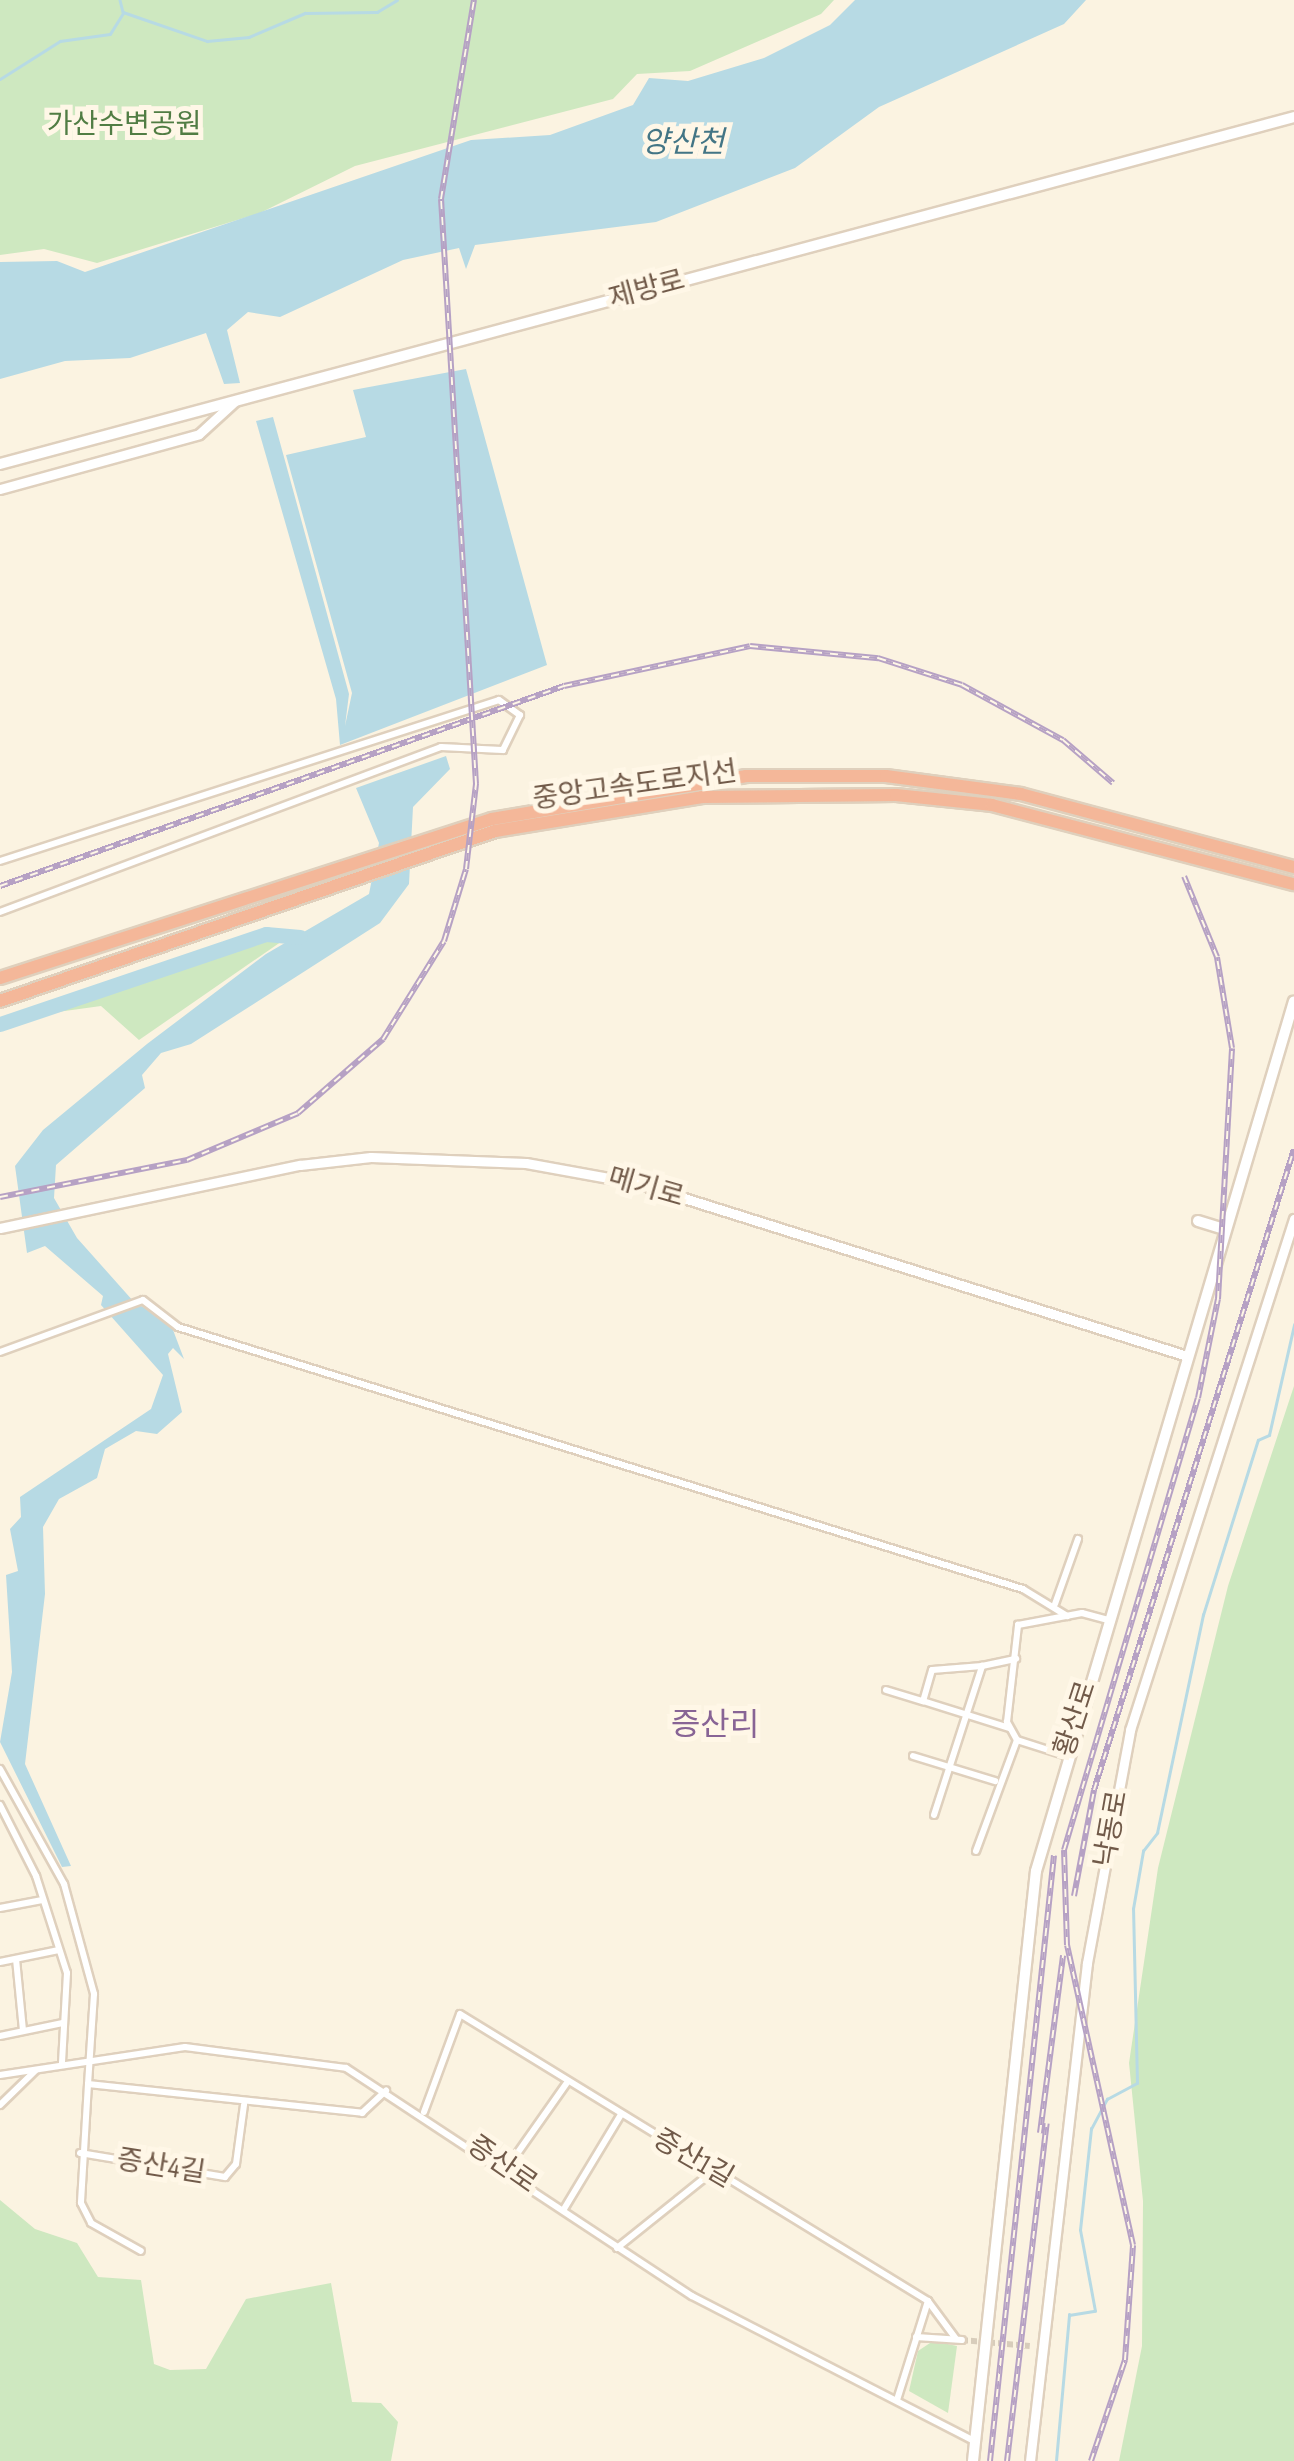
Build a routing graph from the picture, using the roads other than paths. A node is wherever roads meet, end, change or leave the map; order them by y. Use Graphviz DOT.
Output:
graph roads {
  1 [pos="1294,117"];
  2 [pos="236,399"];
  3 [pos="0,464"];
  4 [pos="0,489"];
  5 [pos="494,825"];
  6 [pos="0,861"];
  7 [pos="1294,867"];
  8 [pos="1294,884"];
  9 [pos="0,912"];
  10 [pos="0,978"];
  11 [pos="0,1001"];
  12 [pos="1294,1001"];
  13 [pos="1294,1219"];
  14 [pos="1198,1221"];
  15 [pos="0,1228"];
  16 [pos="1225,1229"];
  17 [pos="0,1352"];
  18 [pos="1187,1356"];
  19 [pos="1078,1539"];
  20 [pos="1055,1604"];
  21 [pos="1067,1616"];
  22 [pos="1108,1620"];
  23 [pos="1016,1659"];
  24 [pos="982,1666"];
  25 [pos="886,1690"];
  26 [pos="922,1701"];
  27 [pos="966,1714"];
  28 [pos="1009,1728"];
  29 [pos="1017,1740"];
  30 [pos="1064,1755"];
  31 [pos="913,1756"];
  32 [pos="949,1768"];
  33 [pos="0,1769"];
  34 [pos="995,1781"];
  35 [pos="0,1804"];
  36 [pos="934,1815"];
  37 [pos="976,1852"];
  38 [pos="42,1900"];
  39 [pos="52,1903"];
  40 [pos="0,1908"];
  41 [pos="59,1950"];
  42 [pos="16,1959"];
  43 [pos="0,1962"];
  44 [pos="63,2023"];
  45 [pos="24,2031"];
  46 [pos="0,2036"];
  47 [pos="90,2057"];
  48 [pos="62,2063"];
  49 [pos="37,2069"];
  50 [pos="0,2075"];
  51 [pos="88,2084"];
  52 [pos="566,2084"];
  53 [pos="386,2091"];
  54 [pos="244,2105"];
  55 [pos="0,2106"];
  56 [pos="424,2112"];
  57 [pos="620,2116"];
  58 [pos="80,2153"];
  59 [pos="507,2168"];
  60 [pos="713,2172"];
  61 [pos="564,2209"];
  62 [pos="618,2248"];
  63 [pos="141,2251"];
  64 [pos="928,2301"];
  65 [pos="916,2338"];
  66 [pos="1030,2346"];
  67 [pos="1044,2348"];
  68 [pos="898,2400"];
  69 [pos="975,2442"];
  70 [pos="973,2461"];
  71 [pos="1030,2461"];
  1 -- 2 [label="main road, 제방로"];
  2 -- 3 [label="main road, 제방로"];
  2 -- 4 [label="street"];
  5 -- 7 [label="highway, 중앙고속도로지선"];
  5 -- 8 [label="highway, 중앙고속도로지선"];
  5 -- 10 [label="highway, 중앙고속도로지선"];
  5 -- 11 [label="highway, 중앙고속도로지선"];
  6 -- 9 [label="street"];
  12 -- 16 [label="main road, 황산로"];
  13 -- 67 [label="street, 낙동로"];
  14 -- 16 [label="main road"];
  15 -- 18 [label="street, 메기로"];
  16 -- 18 [label="main road, 황산로"];
  17 -- 20 [label="street"];
  18 -- 22 [label="main road, 황산로"];
  19 -- 20 [label="street"];
  20 -- 21 [label="street"];
  21 -- 22 [label="street"];
  21 -- 23 [label="street"];
  22 -- 30 [label="main road, 황산로"];
  23 -- 24 [label="street"];
  23 -- 28 [label="street"];
  24 -- 26 [label="street"];
  24 -- 27 [label="street"];
  25 -- 26 [label="street"];
  26 -- 27 [label="street"];
  27 -- 28 [label="street"];
  27 -- 32 [label="street"];
  28 -- 29 [label="street"];
  29 -- 30 [label="street"];
  29 -- 34 [label="street"];
  30 -- 69 [label="main road, 황산로"];
  31 -- 32 [label="street"];
  32 -- 34 [label="street"];
  32 -- 36 [label="street"];
  33 -- 47 [label="street, 증산4길"];
  34 -- 37 [label="street"];
  35 -- 38 [label="street"];
  38 -- 39 [label="street"];
  38 -- 40 [label="street"];
  38 -- 41 [label="street"];
  41 -- 42 [label="street"];
  41 -- 44 [label="street"];
  42 -- 43 [label="street"];
  42 -- 45 [label="street"];
  44 -- 45 [label="street"];
  44 -- 48 [label="street"];
  45 -- 46 [label="street"];
  47 -- 48 [label="street, 증산로"];
  47 -- 51 [label="street, 증산4길"];
  47 -- 53 [label="street, 증산로"];
  48 -- 49 [label="street, 증산로"];
  49 -- 50 [label="street, 증산로"];
  49 -- 55 [label="street"];
  51 -- 54 [label="street"];
  51 -- 58 [label="street, 증산4길"];
  52 -- 56 [label="street, 증산1길"];
  52 -- 57 [label="street, 증산1길"];
  52 -- 59 [label="street"];
  53 -- 54 [label="street"];
  53 -- 56 [label="street, 증산로"];
  54 -- 58 [label="street, 증산4길"];
  56 -- 59 [label="street, 증산로"];
  57 -- 60 [label="street, 증산1길"];
  57 -- 61 [label="street"];
  58 -- 63 [label="street, 증산4길"];
  59 -- 61 [label="street, 증산로"];
  60 -- 62 [label="street"];
  60 -- 64 [label="street, 증산1길"];
  61 -- 62 [label="street, 증산로"];
  62 -- 68 [label="street, 증산로"];
  64 -- 65 [label="street"];
  64 -- 65 [label="street"];
  65 -- 68 [label="street"];
  66 -- 67 [label="street"];
  67 -- 71 [label="street, 낙동로"];
  68 -- 69 [label="street, 증산로"];
  69 -- 70 [label="main road, 황산로"];
}
